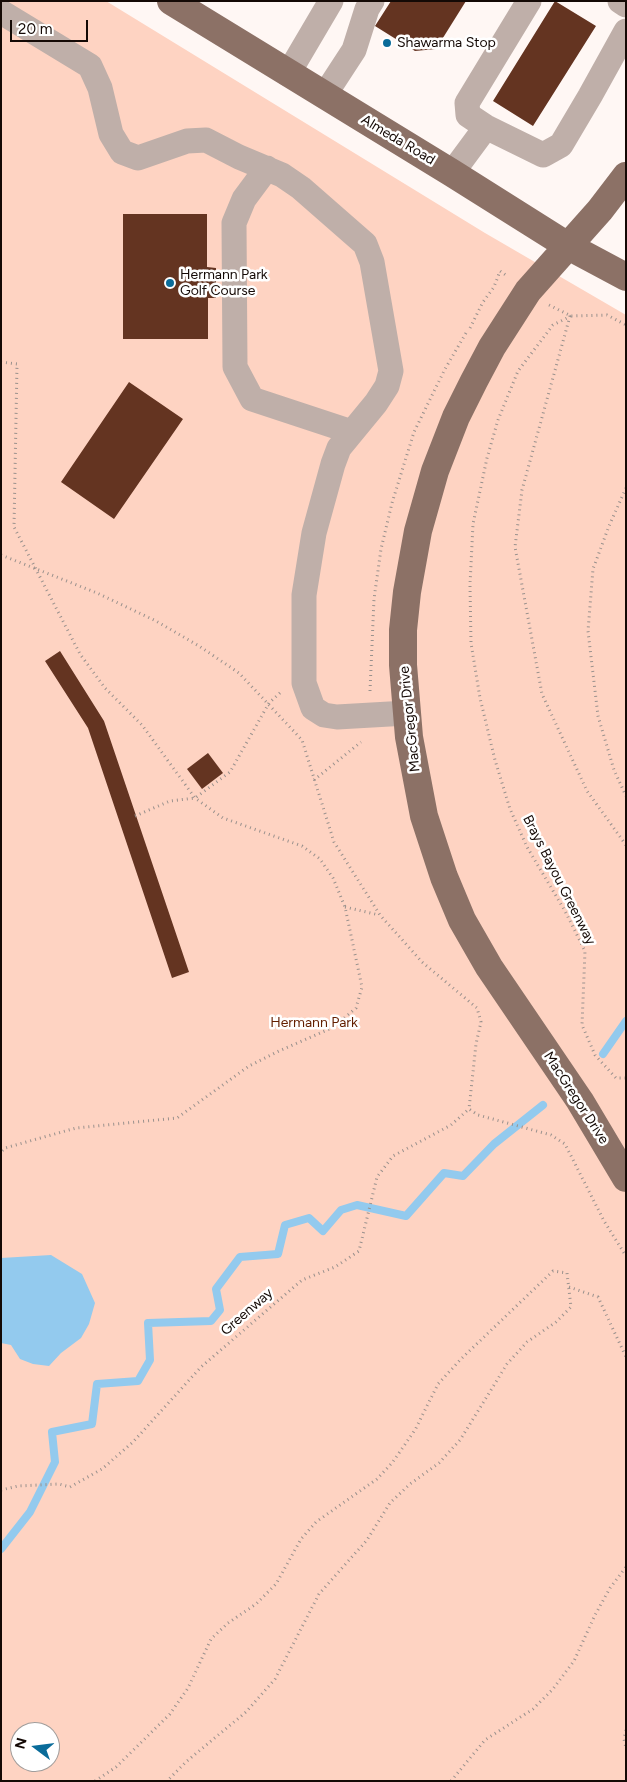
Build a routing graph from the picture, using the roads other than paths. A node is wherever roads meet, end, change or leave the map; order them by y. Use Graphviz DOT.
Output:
graph roads {
  1 [pos="171,1"];
  2 [pos="331,1"];
  3 [pos="372,1"];
  4 [pos="530,1"];
  5 [pos="620,1"];
  6 [pos="626,5"];
  7 [pos="1,12"];
  8 [pos="626,31"];
  9 [pos="288,74"];
  10 [pos="324,96"];
  11 [pos="486,128"];
  12 [pos="267,168"];
  13 [pos="452,173"];
  14 [pos="626,176"];
  15 [pos="568,246"];
  16 [pos="626,277"];
  17 [pos="352,432"];
  18 [pos="407,713"];
  19 [pos="626,1178"];
  1 -- 9 [label="main road, Almeda Road"];
  2 -- 9 [label="lane"];
  3 -- 10 [label="lane"];
  4 -- 11 [label="lane"];
  5 -- 6 [label="lane"];
  7 -- 12 [label="lane"];
  8 -- 11 [label="lane"];
  9 -- 10 [label="main road, Almeda Road"];
  10 -- 13 [label="main road, Almeda Road"];
  11 -- 13 [label="lane"];
  12 -- 17 [label="lane"];
  12 -- 17 [label="lane"];
  13 -- 15 [label="main road, Almeda Road"];
  14 -- 15 [label="main road, MacGregor Drive"];
  15 -- 16 [label="main road, Almeda Road"];
  15 -- 18 [label="main road, MacGregor Drive"];
  17 -- 18 [label="lane"];
  18 -- 19 [label="main road, MacGregor Drive"];
}
